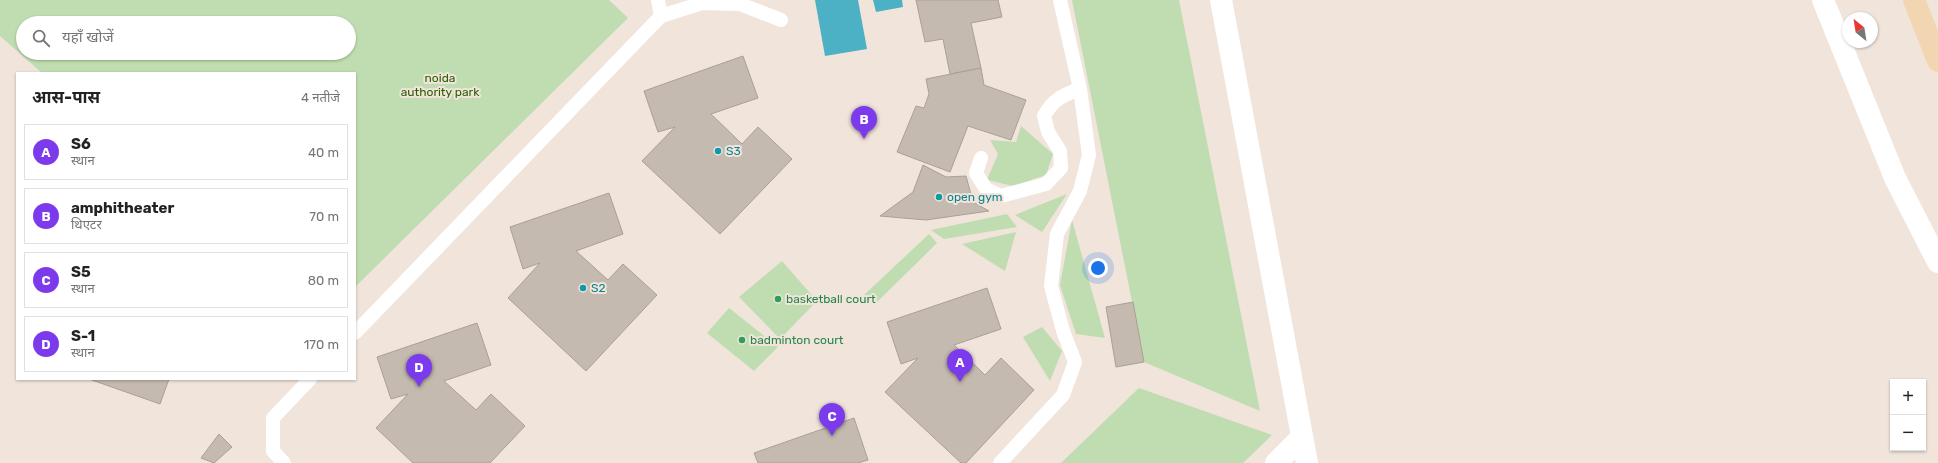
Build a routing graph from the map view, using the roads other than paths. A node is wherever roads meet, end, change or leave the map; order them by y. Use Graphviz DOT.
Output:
graph roads {
  1 [pos="658,0"];
  2 [pos="1060,0"];
  3 [pos="1221,0"];
  4 [pos="1822,0"];
  5 [pos="1914,0"];
  6 [pos="661,16"];
  7 [pos="781,20"];
  8 [pos="1938,61"];
  9 [pos="1080,89"];
  10 [pos="981,158"];
  11 [pos="1938,262"];
  12 [pos="356,332"];
  13 [pos="309,380"];
  14 [pos="1302,437"];
  15 [pos="284,463"];
  16 [pos="1000,463"];
  17 [pos="1276,463"];
  18 [pos="1307,463"];
  1 -- 6 [label="lane"];
  2 -- 9 [label="lane"];
  3 -- 14 [label="street"];
  4 -- 11 [label="street"];
  5 -- 8 [label="main road"];
  6 -- 7 [label="lane"];
  6 -- 12 [label="lane"];
  9 -- 10 [label="lane"];
  9 -- 16 [label="lane"];
  13 -- 15 [label="lane"];
  14 -- 17 [label="street"];
  14 -- 18 [label="street"];
}
